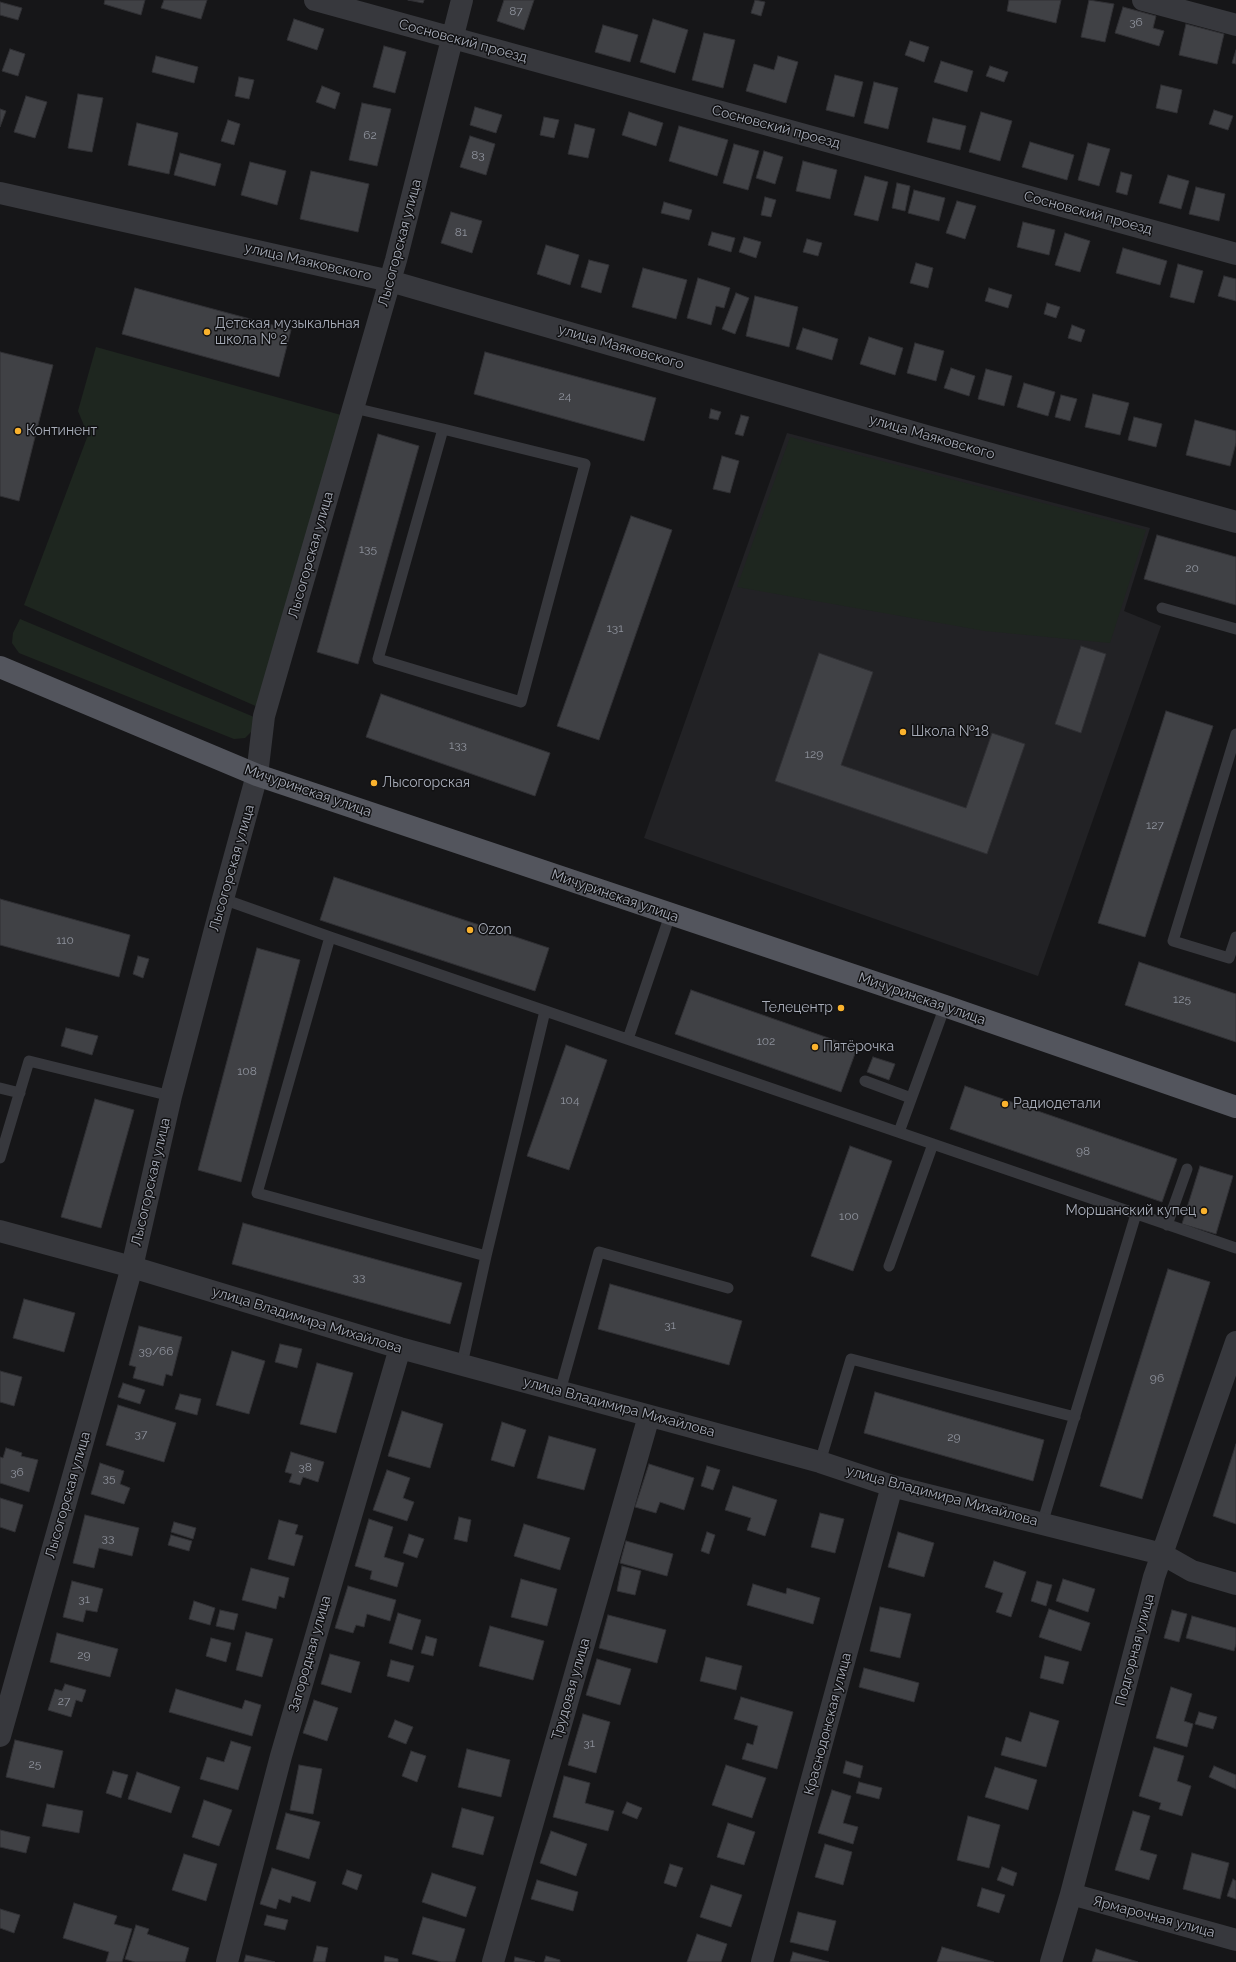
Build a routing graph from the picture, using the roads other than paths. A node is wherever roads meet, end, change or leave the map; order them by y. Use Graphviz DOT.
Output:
graph roads {
  1 [pos="315,0"];
  2 [pos="462,0"];
  3 [pos="1143,0"];
  4 [pos="1236,25"];
  5 [pos="453,38"];
  6 [pos="0,193"];
  7 [pos="1236,254"];
  8 [pos="390,281"];
  9 [pos="354,408"];
  10 [pos="442,429"];
  11 [pos="1236,522"];
  12 [pos="1162,608"];
  13 [pos="1236,629"];
  14 [pos="0,667"];
  15 [pos="1236,734"];
  16 [pos="258,775"];
  17 [pos="223,898"];
  18 [pos="670,915"];
  19 [pos="1236,936"];
  20 [pos="330,937"];
  21 [pos="945,1006"];
  22 [pos="545,1011"];
  23 [pos="628,1039"];
  24 [pos="865,1081"];
  25 [pos="0,1088"];
  26 [pos="20,1093"];
  27 [pos="171,1096"];
  28 [pos="911,1098"];
  29 [pos="1236,1107"];
  30 [pos="899,1132"];
  31 [pos="933,1144"];
  32 [pos="0,1158"];
  33 [pos="1187,1169"];
  34 [pos="1136,1214"];
  35 [pos="1167,1225"];
  36 [pos="0,1231"];
  37 [pos="1236,1248"];
  38 [pos="486,1256"];
  39 [pos="889,1266"];
  40 [pos="132,1267"];
  41 [pos="728,1288"];
  42 [pos="1236,1342"];
  43 [pos="400,1348"];
  44 [pos="462,1364"];
  45 [pos="560,1391"];
  46 [pos="649,1416"];
  47 [pos="1075,1417"];
  48 [pos="820,1462"];
  49 [pos="892,1486"];
  50 [pos="1042,1524"];
  51 [pos="1162,1554"];
  52 [pos="1236,1584"];
  53 [pos="0,1736"];
  54 [pos="1071,1894"];
  55 [pos="1236,1940"];
  56 [pos="227,1962"];
  57 [pos="492,1962"];
  58 [pos="762,1962"];
  59 [pos="1051,1962"];
  1 -- 5 [label="street, Сосновский проезд"];
  2 -- 5 [label="street, Лысогорская улица"];
  3 -- 4 [label="street"];
  5 -- 7 [label="street, Сосновский проезд"];
  5 -- 8 [label="street, Лысогорская улица"];
  6 -- 8 [label="street, улица Маяковского"];
  8 -- 9 [label="street, Лысогорская улица"];
  8 -- 11 [label="street, улица Маяковского"];
  9 -- 10 [label="lane"];
  9 -- 16 [label="street, Лысогорская улица"];
  10 -- 10 [label="lane"];
  12 -- 13 [label="lane"];
  14 -- 16 [label="main road, Мичуринская улица"];
  15 -- 19 [label="lane"];
  16 -- 17 [label="street, Лысогорская улица"];
  16 -- 18 [label="main road, Мичуринская улица"];
  17 -- 20 [label="lane"];
  17 -- 27 [label="street, Лысогорская улица"];
  18 -- 21 [label="main road, Мичуринская улица"];
  18 -- 23 [label="lane"];
  20 -- 22 [label="lane"];
  20 -- 38 [label="lane"];
  21 -- 28 [label="lane"];
  21 -- 29 [label="main road, Мичуринская улица"];
  22 -- 23 [label="lane"];
  22 -- 38 [label="lane"];
  23 -- 30 [label="lane"];
  24 -- 28 [label="lane"];
  25 -- 26 [label="lane"];
  26 -- 27 [label="lane"];
  26 -- 32 [label="lane"];
  27 -- 40 [label="street, Лысогорская улица"];
  28 -- 30 [label="lane"];
  30 -- 31 [label="lane"];
  31 -- 34 [label="lane"];
  31 -- 39 [label="lane"];
  33 -- 35 [label="lane"];
  34 -- 35 [label="lane"];
  34 -- 47 [label="lane"];
  35 -- 37 [label="lane"];
  36 -- 40 [label="street, улица Владимира Михайлова"];
  38 -- 44 [label="lane"];
  40 -- 43 [label="street, улица Владимира Михайлова"];
  40 -- 53 [label="street, Лысогорская улица"];
  41 -- 45 [label="lane"];
  42 -- 51 [label="street, Подгорная улица"];
  43 -- 44 [label="street, улица Владимира Михайлова"];
  43 -- 56 [label="street, Загородная улица"];
  44 -- 45 [label="street, улица Владимира Михайлова"];
  45 -- 46 [label="street, улица Владимира Михайлова"];
  46 -- 48 [label="street, улица Владимира Михайлова"];
  46 -- 57 [label="street, Трудовая улица"];
  47 -- 48 [label="lane"];
  47 -- 50 [label="lane"];
  48 -- 49 [label="street, улица Владимира Михайлова"];
  49 -- 50 [label="street, улица Владимира Михайлова"];
  49 -- 58 [label="street, Краснодонская улица"];
  50 -- 51 [label="street, улица Владимира Михайлова"];
  51 -- 52 [label="street, улица Владимира Михайлова"];
  51 -- 54 [label="street, Подгорная улица"];
  54 -- 55 [label="street, Ярмарочная улица"];
  54 -- 59 [label="street, Подгорная улица"];
}
